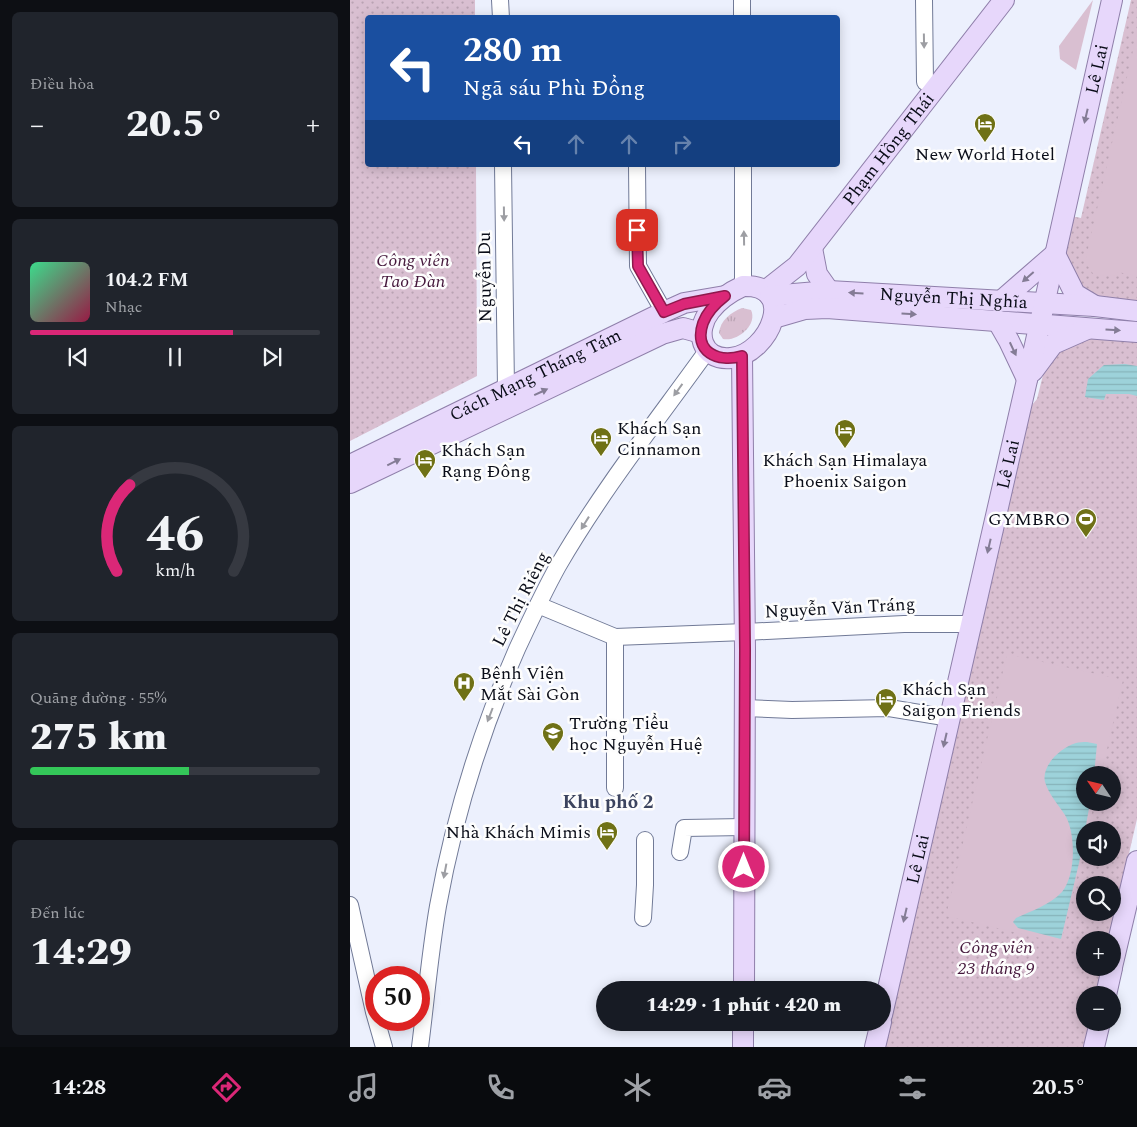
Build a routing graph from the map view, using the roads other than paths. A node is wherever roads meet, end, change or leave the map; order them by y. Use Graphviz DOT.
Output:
graph roads {
  1 [pos="500,0"];
  2 [pos="742,0"];
  3 [pos="924,0"];
  4 [pos="989,0"];
  5 [pos="1004,0"];
  6 [pos="1112,0"];
  7 [pos="501,15"];
  8 [pos="742,15"];
  9 [pos="925,82"];
  10 [pos="503,167"];
  11 [pos="637,167"];
  12 [pos="743,167"];
  13 [pos="812,248"];
  14 [pos="1055,254"];
  15 [pos="758,290"];
  16 [pos="829,291"];
  17 [pos="725,296"];
  18 [pos="1045,303"];
  19 [pos="1095,306"];
  20 [pos="999,310"];
  21 [pos="1137,311"];
  22 [pos="664,312"];
  23 [pos="774,318"];
  24 [pos="1040,324"];
  25 [pos="1089,328"];
  26 [pos="1137,332"];
  27 [pos="704,342"];
  28 [pos="742,356"];
  29 [pos="1027,379"];
  30 [pos="506,388"];
  31 [pos="350,465"];
  32 [pos="350,483"];
  33 [pos="538,605"];
  34 [pos="971,624"];
  35 [pos="744,632"];
  36 [pos="615,637"];
  37 [pos="744,708"];
  38 [pos="950,718"];
  39 [pos="615,788"];
  40 [pos="744,827"];
  41 [pos="645,840"];
  42 [pos="680,852"];
  43 [pos="1137,861"];
  44 [pos="350,905"];
  45 [pos="643,918"];
  46 [pos="1120,931"];
  47 [pos="429,966"];
  48 [pos="365,969"];
  49 [pos="744,981"];
  50 [pos="890,981"];
  51 [pos="380,1031"];
  52 [pos="421,1031"];
  53 [pos="744,1031"];
  54 [pos="879,1031"];
  55 [pos="1098,1031"];
  56 [pos="384,1047"];
  57 [pos="420,1047"];
  58 [pos="744,1047"];
  59 [pos="875,1047"];
  60 [pos="1094,1047"];
  1 -- 7 [label="street"];
  2 -- 8 [label="street"];
  3 -- 9 [label="street, one-way"];
  4 -- 9 [label="main road, Phạm Hồng Thái"];
  5 -- 13 [label="main road, Phạm Hồng Thái"];
  6 -- 14 [label="main road, Lê Lai, one-way"];
  9 -- 15 [label="main road, Phạm Hồng Thái"];
  10 -- 30 [label="street, Nguyễn Du, one-way"];
  11 -- 22 [label="street"];
  15 -- 12 [label="street, one-way"];
  13 -- 15 [label="main road, Phạm Hồng Thái"];
  13 -- 16 [label="main road"];
  14 -- 18 [label="main road, Lê Lai"];
  14 -- 19 [label="main road"];
  14 -- 20 [label="main road, one-way"];
  15 -- 16 [label="main road, Nguyễn Thị Nghĩa"];
  15 -- 17 [label="main road"];
  15 -- 23 [label="main road"];
  20 -- 16 [label="main road, Nguyễn Thị Nghĩa, one-way"];
  17 -- 22 [label="main road, Cách Mạng Tháng Tám"];
  17 -- 27 [label="main road"];
  18 -- 19 [label="main road, Nguyễn Thị Nghĩa"];
  18 -- 20 [label="main road, Nguyễn Thị Nghĩa"];
  18 -- 24 [label="main road, Lê Lai"];
  19 -- 21 [label="main road, Nguyễn Thị Nghĩa"];
  23 -- 20 [label="main road, Nguyễn Thị Nghĩa, one-way"];
  20 -- 24 [label="main road, Nguyễn Thị Nghĩa"];
  20 -- 29 [label="main road, one-way"];
  22 -- 30 [label="main road, Cách Mạng Tháng Tám"];
  23 -- 28 [label="main road"];
  24 -- 25 [label="main road, Nguyễn Thị Nghĩa"];
  24 -- 29 [label="main road, Lê Lai"];
  25 -- 26 [label="main road, Nguyễn Thị Nghĩa, one-way"];
  25 -- 29 [label="main road"];
  27 -- 28 [label="main road"];
  32 -- 27 [label="main road, Cách Mạng Tháng Tám, one-way"];
  27 -- 33 [label="street, Lê Thị Riêng, one-way"];
  28 -- 35 [label="main road"];
  29 -- 34 [label="main road, Lê Lai, one-way"];
  30 -- 31 [label="main road, Cách Mạng Tháng Tám"];
  33 -- 36 [label="street, Nguyễn Văn Tráng"];
  33 -- 47 [label="street, Lê Thị Riêng, one-way"];
  34 -- 35 [label="street, Nguyễn Văn Tráng"];
  34 -- 38 [label="main road, Lê Lai"];
  35 -- 36 [label="street, Nguyễn Văn Tráng"];
  35 -- 37 [label="main road"];
  36 -- 39 [label="street"];
  37 -- 38 [label="street"];
  37 -- 40 [label="main road"];
  38 -- 50 [label="main road, Lê Lai, one-way"];
  40 -- 42 [label="street"];
  40 -- 49 [label="main road"];
  41 -- 45 [label="street"];
  43 -- 46 [label="main road"];
  44 -- 48 [label="street"];
  51 -- 56 [label="street"];
  52 -- 57 [label="street, Lê Thị Riêng"];
  53 -- 58 [label="main road"];
  54 -- 59 [label="main road"];
  55 -- 60 [label="main road"];
}
